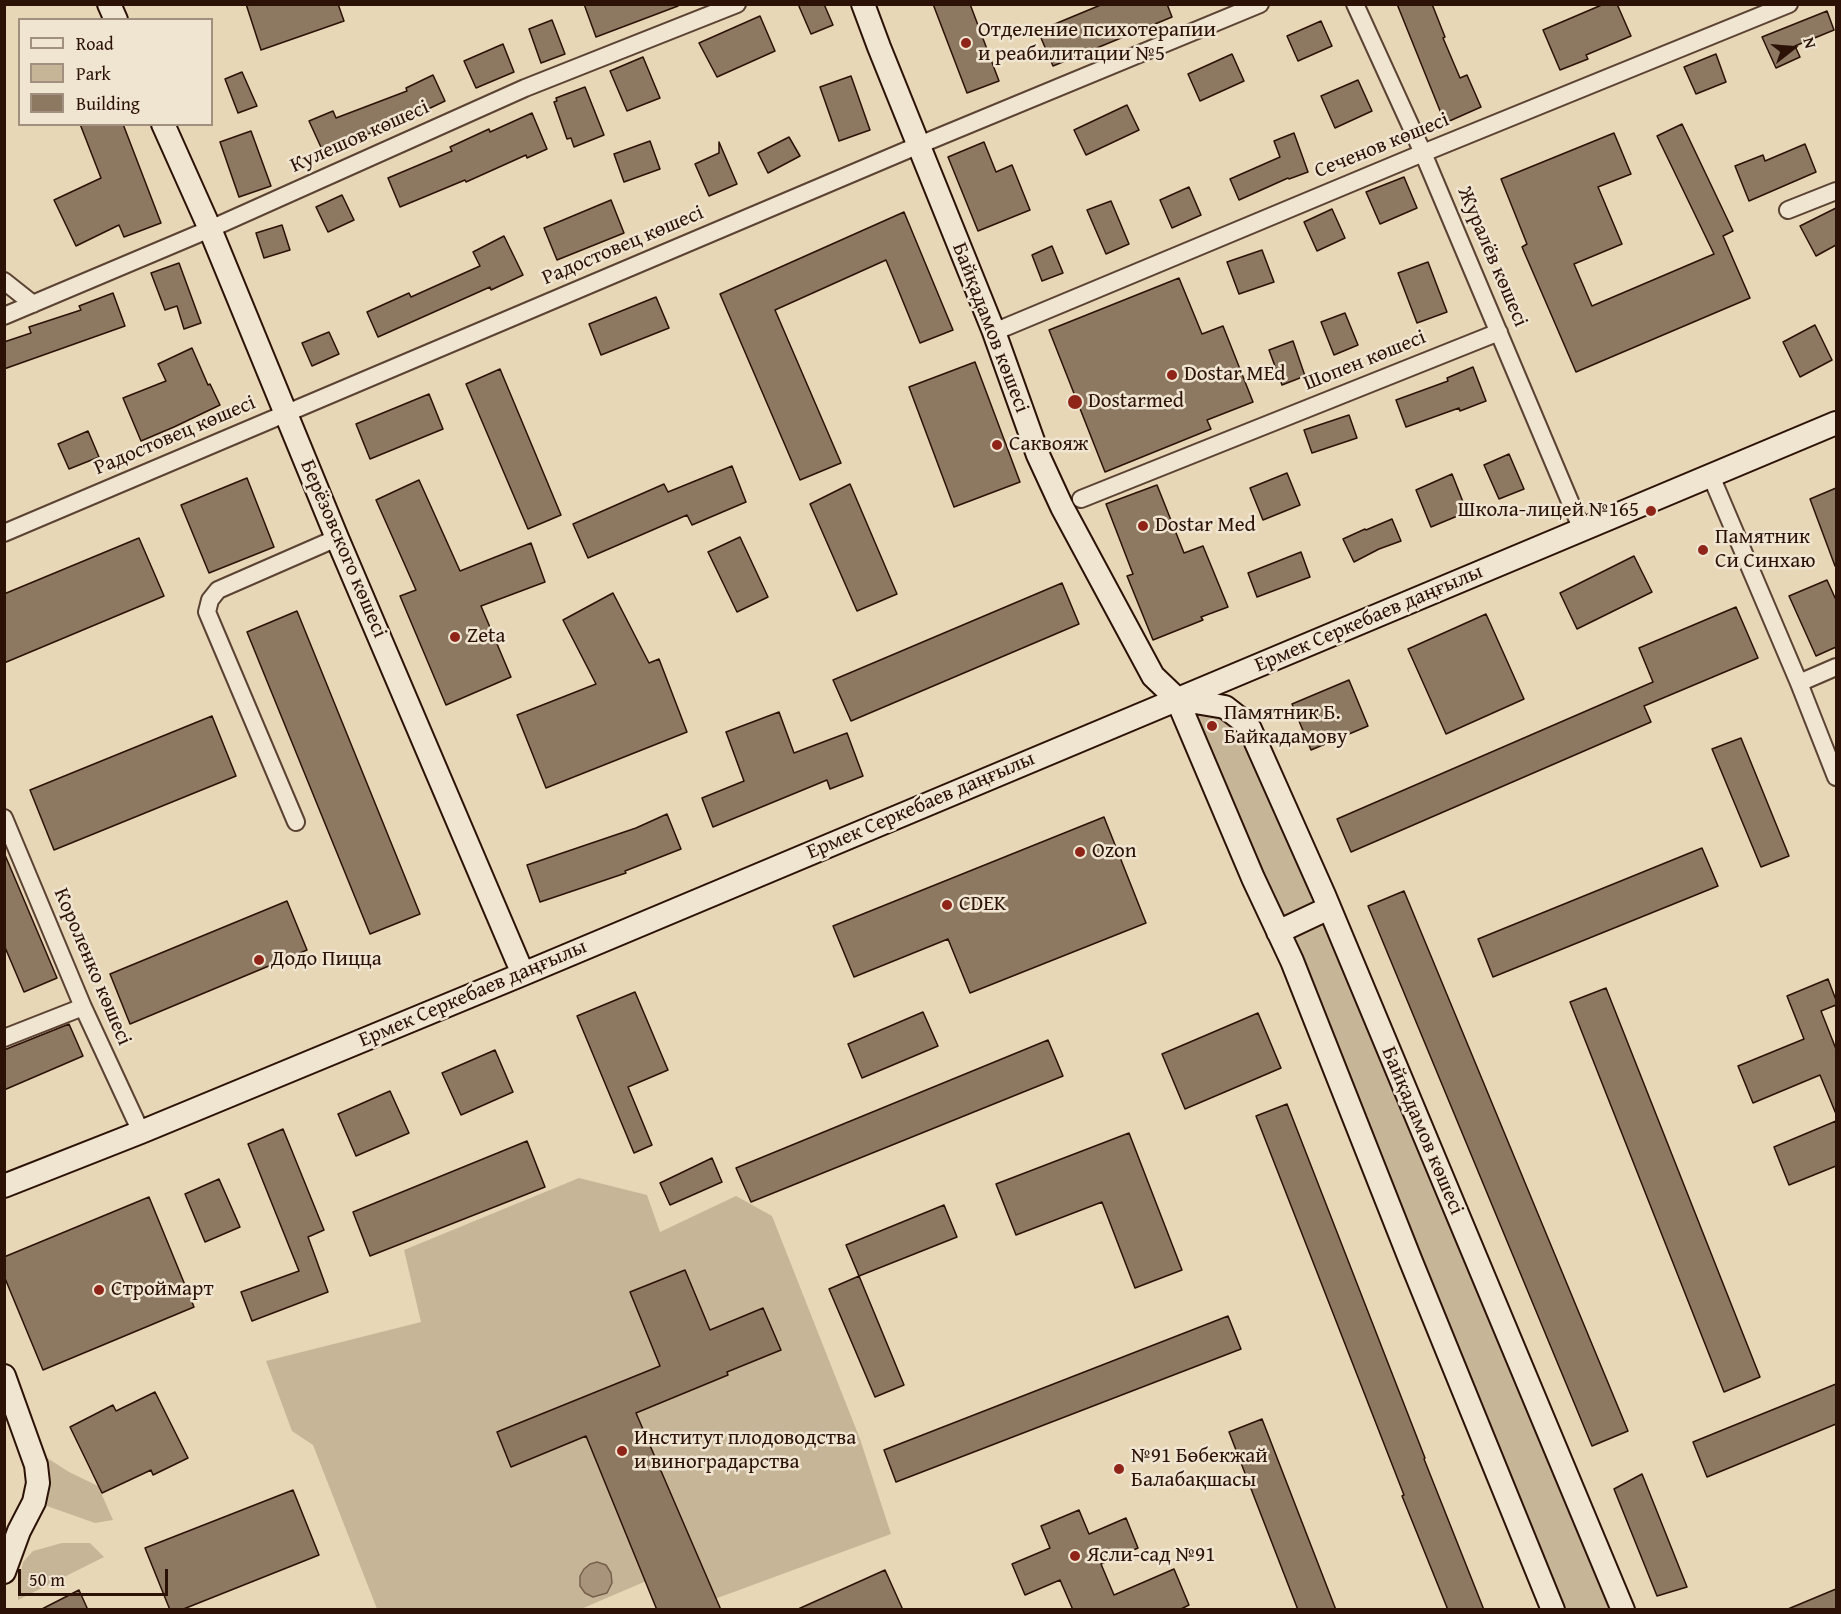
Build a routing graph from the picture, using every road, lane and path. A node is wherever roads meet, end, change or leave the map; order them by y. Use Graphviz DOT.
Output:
graph roads {
  1 [pos="109,4"];
  2 [pos="737,4"];
  3 [pos="863,4"];
  4 [pos="1260,4"];
  5 [pos="1355,4"];
  6 [pos="1789,4"];
  7 [pos="115,18"];
  8 [pos="164,126"];
  9 [pos="918,145"];
  10 [pos="1424,153"];
  11 [pos="1836,191"];
  12 [pos="1788,210"];
  13 [pos="210,229"];
  14 [pos="4,281"];
  15 [pos="33,304"];
  16 [pos="4,316"];
  17 [pos="994,332"];
  18 [pos="1499,332"];
  19 [pos="286,413"];
  20 [pos="1836,423"];
  21 [pos="1711,476"];
  22 [pos="1081,499"];
  23 [pos="1582,530"];
  24 [pos="4,533"];
  25 [pos="337,538"];
  26 [pos="1836,668"];
  27 [pos="1799,683"];
  28 [pos="1178,699"];
  29 [pos="1836,777"];
  30 [pos="4,818"];
  31 [pos="296,822"];
  32 [pos="1329,908"];
  33 [pos="1278,932"];
  34 [pos="523,974"];
  35 [pos="83,1007"];
  36 [pos="4,1038"];
  37 [pos="141,1132"];
  38 [pos="4,1186"];
  39 [pos="4,1376"];
  40 [pos="4,1572"];
  41 [pos="1553,1610"];
  42 [pos="1623,1610"];
  1 -- 7 [label="street"];
  2 -- 13 [label="street, Кулешов көшесі"];
  3 -- 9 [label="street, Байқадамов көшесі"];
  4 -- 9 [label="street, Радостовец көшесі"];
  5 -- 10 [label="street, Журалёв көшесі"];
  6 -- 10 [label="street, Сеченов көшесі"];
  8 -- 13 [label="street, Берёзовского көшесі"];
  9 -- 17 [label="street, Байқадамов көшесі"];
  9 -- 19 [label="street, Радостовец көшесі"];
  10 -- 17 [label="street, Сеченов көшесі"];
  10 -- 18 [label="street, Журалёв көшесі"];
  11 -- 12 [label="street"];
  13 -- 15 [label="street, Кулешов көшесі"];
  13 -- 19 [label="street, Берёзовского көшесі"];
  14 -- 15 [label="street"];
  15 -- 16 [label="street, Кулешов көшесі"];
  17 -- 28 [label="street, Байқадамов көшесі"];
  18 -- 22 [label="street, Шопен көшесі"];
  18 -- 23 [label="street, Журалёв көшесі"];
  19 -- 24 [label="street, Радостовец көшесі"];
  19 -- 25 [label="street, Берёзовского көшесі"];
  20 -- 21 [label="street, Ермек Серкебаев даңғылы"];
  21 -- 23 [label="street, Ермек Серкебаев даңғылы"];
  21 -- 27 [label="street"];
  23 -- 28 [label="street, Ермек Серкебаев даңғылы"];
  25 -- 31 [label="street"];
  25 -- 34 [label="street, Берёзовского көшесі"];
  26 -- 27 [label="street"];
  27 -- 29 [label="street"];
  28 -- 32 [label="street, Байқадамов көшесі"];
  28 -- 33 [label="street, Байқадамов көшесі"];
  28 -- 34 [label="street, Ермек Серкебаев даңғылы"];
  30 -- 35 [label="street, Короленко көшесі"];
  32 -- 33 [label="street"];
  32 -- 42 [label="street, Байқадамов көшесі"];
  33 -- 41 [label="street, Байқадамов көшесі"];
  34 -- 37 [label="street, Ермек Серкебаев даңғылы"];
  35 -- 36 [label="street"];
  35 -- 37 [label="street, Короленко көшесі"];
  37 -- 38 [label="street, Ермек Серкебаев даңғылы"];
  39 -- 40 [label="street"];
}
